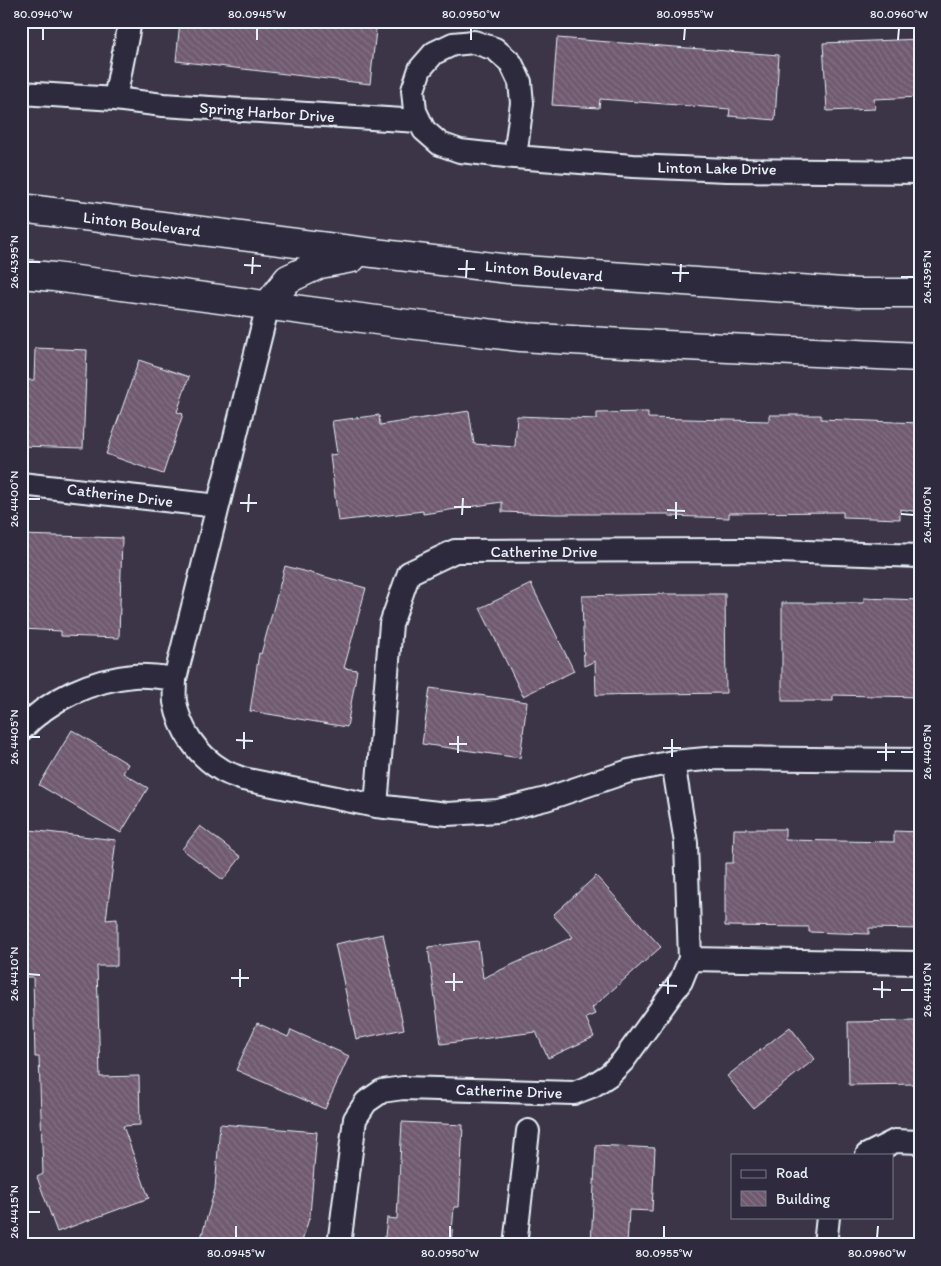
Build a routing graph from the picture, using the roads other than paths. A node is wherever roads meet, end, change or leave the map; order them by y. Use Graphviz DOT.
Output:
graph roads {
  1 [pos="130,21"];
  2 [pos="21,93"];
  3 [pos="115,99"];
  4 [pos="420,121"];
  5 [pos="515,157"];
  6 [pos="920,172"];
  7 [pos="21,208"];
  8 [pos="374,253"];
  9 [pos="21,274"];
  10 [pos="920,293"];
  11 [pos="268,305"];
  12 [pos="920,357"];
  13 [pos="21,484"];
  14 [pos="218,506"];
  15 [pos="920,556"];
  16 [pos="175,678"];
  17 [pos="21,730"];
  18 [pos="920,760"];
  19 [pos="673,762"];
  20 [pos="376,806"];
  21 [pos="690,959"];
  22 [pos="920,963"];
  23 [pos="528,1131"];
  24 [pos="920,1142"];
  25 [pos="869,1154"];
  26 [pos="828,1218"];
  27 [pos="339,1245"];
  28 [pos="514,1245"];
  29 [pos="825,1245"];
  1 -- 3 [label="street"];
  2 -- 3 [label="street, Spring Harbor Drive"];
  3 -- 4 [label="street, Spring Harbor Drive"];
  4 -- 5 [label="street, Linton Lake Drive"];
  4 -- 5 [label="street, Linton Lake Drive"];
  5 -- 6 [label="street, Linton Lake Drive"];
  7 -- 8 [label="main road, Linton Boulevard"];
  8 -- 10 [label="main road, Linton Boulevard"];
  8 -- 11 [label="main road"];
  9 -- 11 [label="main road"];
  11 -- 12 [label="main road"];
  11 -- 14 [label="street"];
  13 -- 14 [label="street, Catherine Drive"];
  14 -- 16 [label="street"];
  15 -- 20 [label="street, Catherine Drive"];
  16 -- 17 [label="street"];
  16 -- 20 [label="street"];
  18 -- 19 [label="street"];
  19 -- 20 [label="street"];
  19 -- 21 [label="street, Catherine Drive"];
  21 -- 22 [label="street"];
  21 -- 27 [label="street, Catherine Drive"];
  23 -- 28 [label="street"];
  24 -- 25 [label="street"];
  26 -- 29 [label="street"];
}
